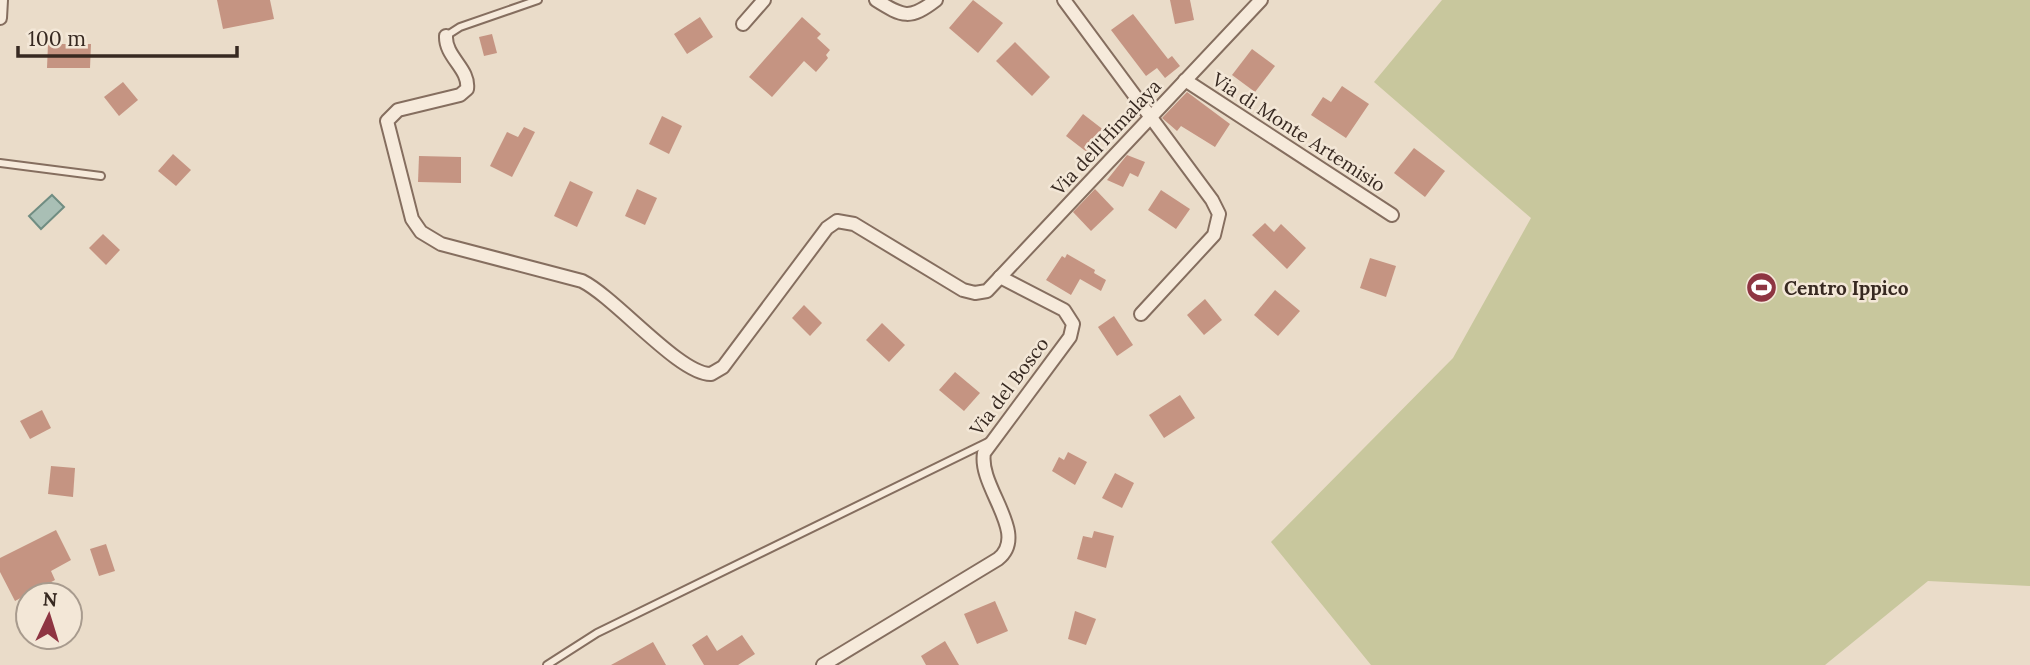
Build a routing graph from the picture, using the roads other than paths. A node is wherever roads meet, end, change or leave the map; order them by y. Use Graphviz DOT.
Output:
graph roads {
  1 [pos="1,0"];
  2 [pos="538,0"];
  3 [pos="764,0"];
  4 [pos="876,0"];
  5 [pos="936,0"];
  6 [pos="1064,0"];
  7 [pos="1261,0"];
  8 [pos="0,18"];
  9 [pos="743,23"];
  10 [pos="446,37"];
  11 [pos="1185,80"];
  12 [pos="1150,118"];
  13 [pos="0,163"];
  14 [pos="101,176"];
  15 [pos="1392,215"];
  16 [pos="1000,277"];
  17 [pos="1141,314"];
  18 [pos="989,441"];
  19 [pos="548,665"];
  20 [pos="823,665"];
  1 -- 8 [label="street"];
  2 -- 10 [label="lane"];
  3 -- 9 [label="street"];
  4 -- 5 [label="street"];
  6 -- 12 [label="street"];
  7 -- 11 [label="street, Via dell'Himalaya"];
  10 -- 16 [label="street, Via dell'Himalaya"];
  11 -- 12 [label="street, Via dell'Himalaya"];
  11 -- 15 [label="street, Via di Monte Artemisio"];
  12 -- 16 [label="street, Via dell'Himalaya"];
  12 -- 17 [label="street"];
  13 -- 14 [label="lane"];
  16 -- 18 [label="street, Via del Bosco"];
  18 -- 19 [label="lane"];
  18 -- 20 [label="street, Via del Bosco"];
}
